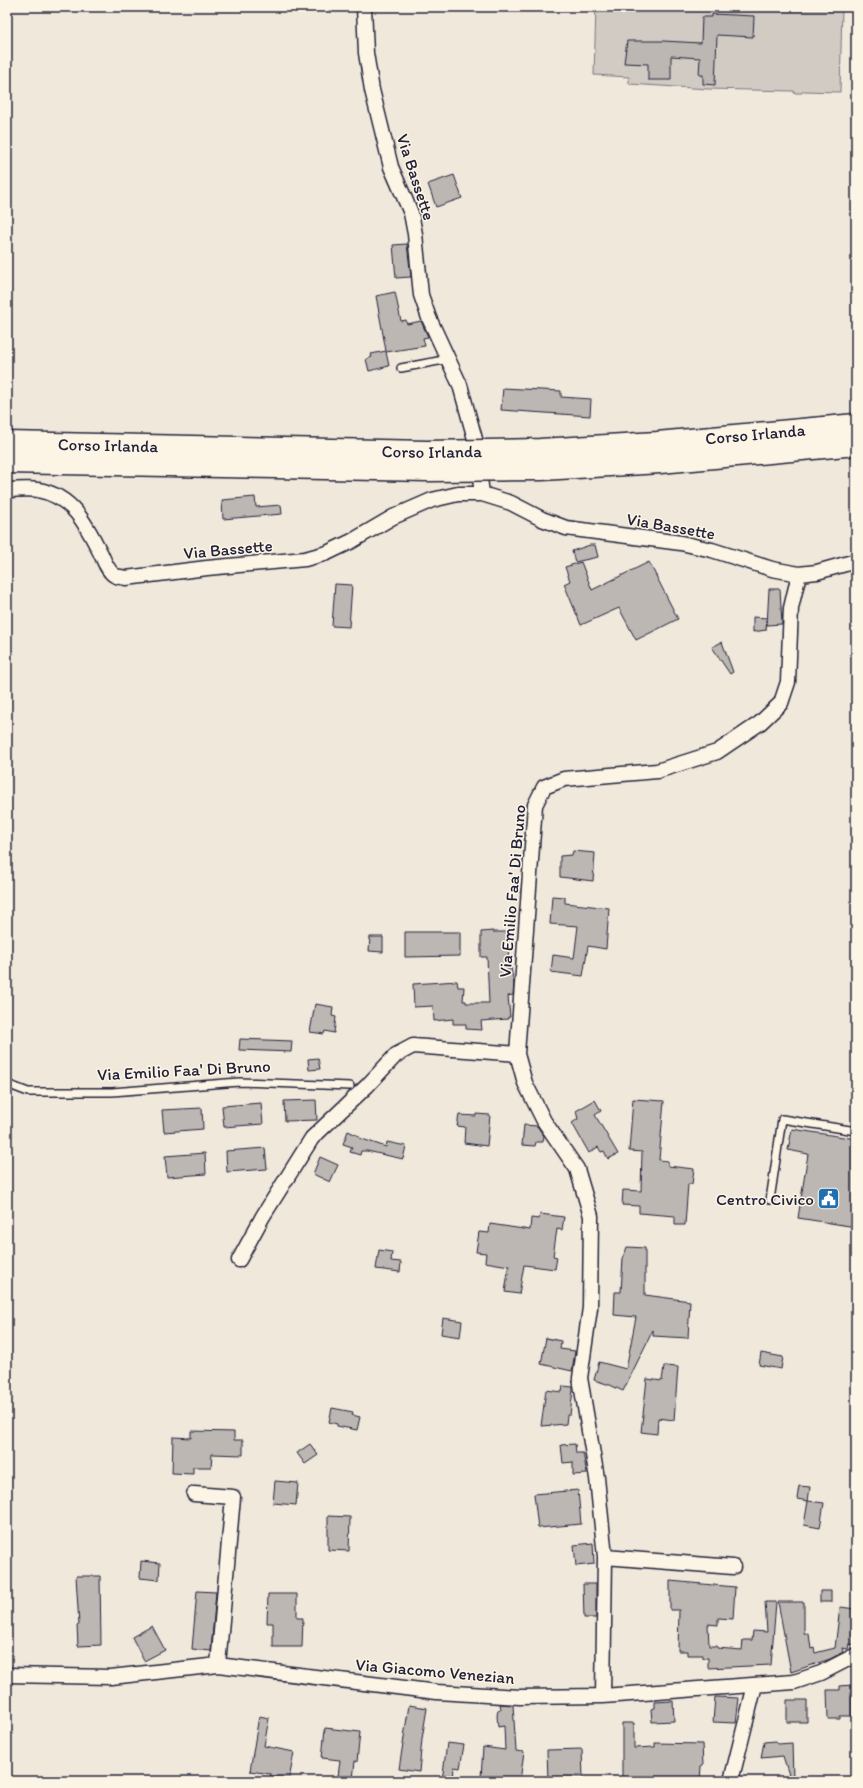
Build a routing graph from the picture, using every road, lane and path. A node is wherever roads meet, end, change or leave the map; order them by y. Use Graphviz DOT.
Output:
graph roads {
  1 [pos="364,7"];
  2 [pos="449,359"];
  3 [pos="400,368"];
  4 [pos="856,425"];
  5 [pos="7,443"];
  6 [pos="856,444"];
  7 [pos="7,462"];
  8 [pos="7,490"];
  9 [pos="482,494"];
  10 [pos="856,561"];
  11 [pos="799,574"];
  12 [pos="517,1054"];
  13 [pos="7,1084"];
  14 [pos="350,1086"];
  15 [pos="366,1086"];
  16 [pos="856,1131"];
  17 [pos="770,1200"];
  18 [pos="239,1260"];
  19 [pos="194,1494"];
  20 [pos="605,1557"];
  21 [pos="733,1567"];
  22 [pos="856,1655"];
  23 [pos="218,1665"];
  24 [pos="7,1675"];
  25 [pos="755,1685"];
  26 [pos="603,1696"];
  27 [pos="731,1781"];
  1 -- 2 [label="street, Via Bassette"];
  2 -- 3 [label="lane"];
  2 -- 9 [label="street, Via Bassette"];
  4 -- 5 [label="highway, Corso Irlanda, bridge"];
  6 -- 7 [label="highway, Corso Irlanda, bridge"];
  8 -- 9 [label="street, Via Bassette"];
  9 -- 11 [label="street, Via Bassette"];
  10 -- 11 [label="street, Via Bassette"];
  11 -- 12 [label="street, Via Emilio Faa' Di Bruno"];
  12 -- 15 [label="street"];
  12 -- 20 [label="street, Via Emilio Faa' Di Bruno"];
  13 -- 14 [label="lane, Via Emilio Faa' Di Bruno"];
  14 -- 15 [label="street, Via Emilio Faa' Di Bruno"];
  15 -- 18 [label="street"];
  16 -- 17 [label="lane"];
  19 -- 23 [label="street"];
  20 -- 21 [label="street"];
  20 -- 26 [label="street, Via Emilio Faa' Di Bruno"];
  22 -- 25 [label="street, Via Giacomo Venezian"];
  23 -- 24 [label="street, Via Giacomo Venezian"];
  23 -- 26 [label="street, Via Giacomo Venezian"];
  25 -- 26 [label="street, Via Giacomo Venezian"];
  25 -- 27 [label="street"];
}
